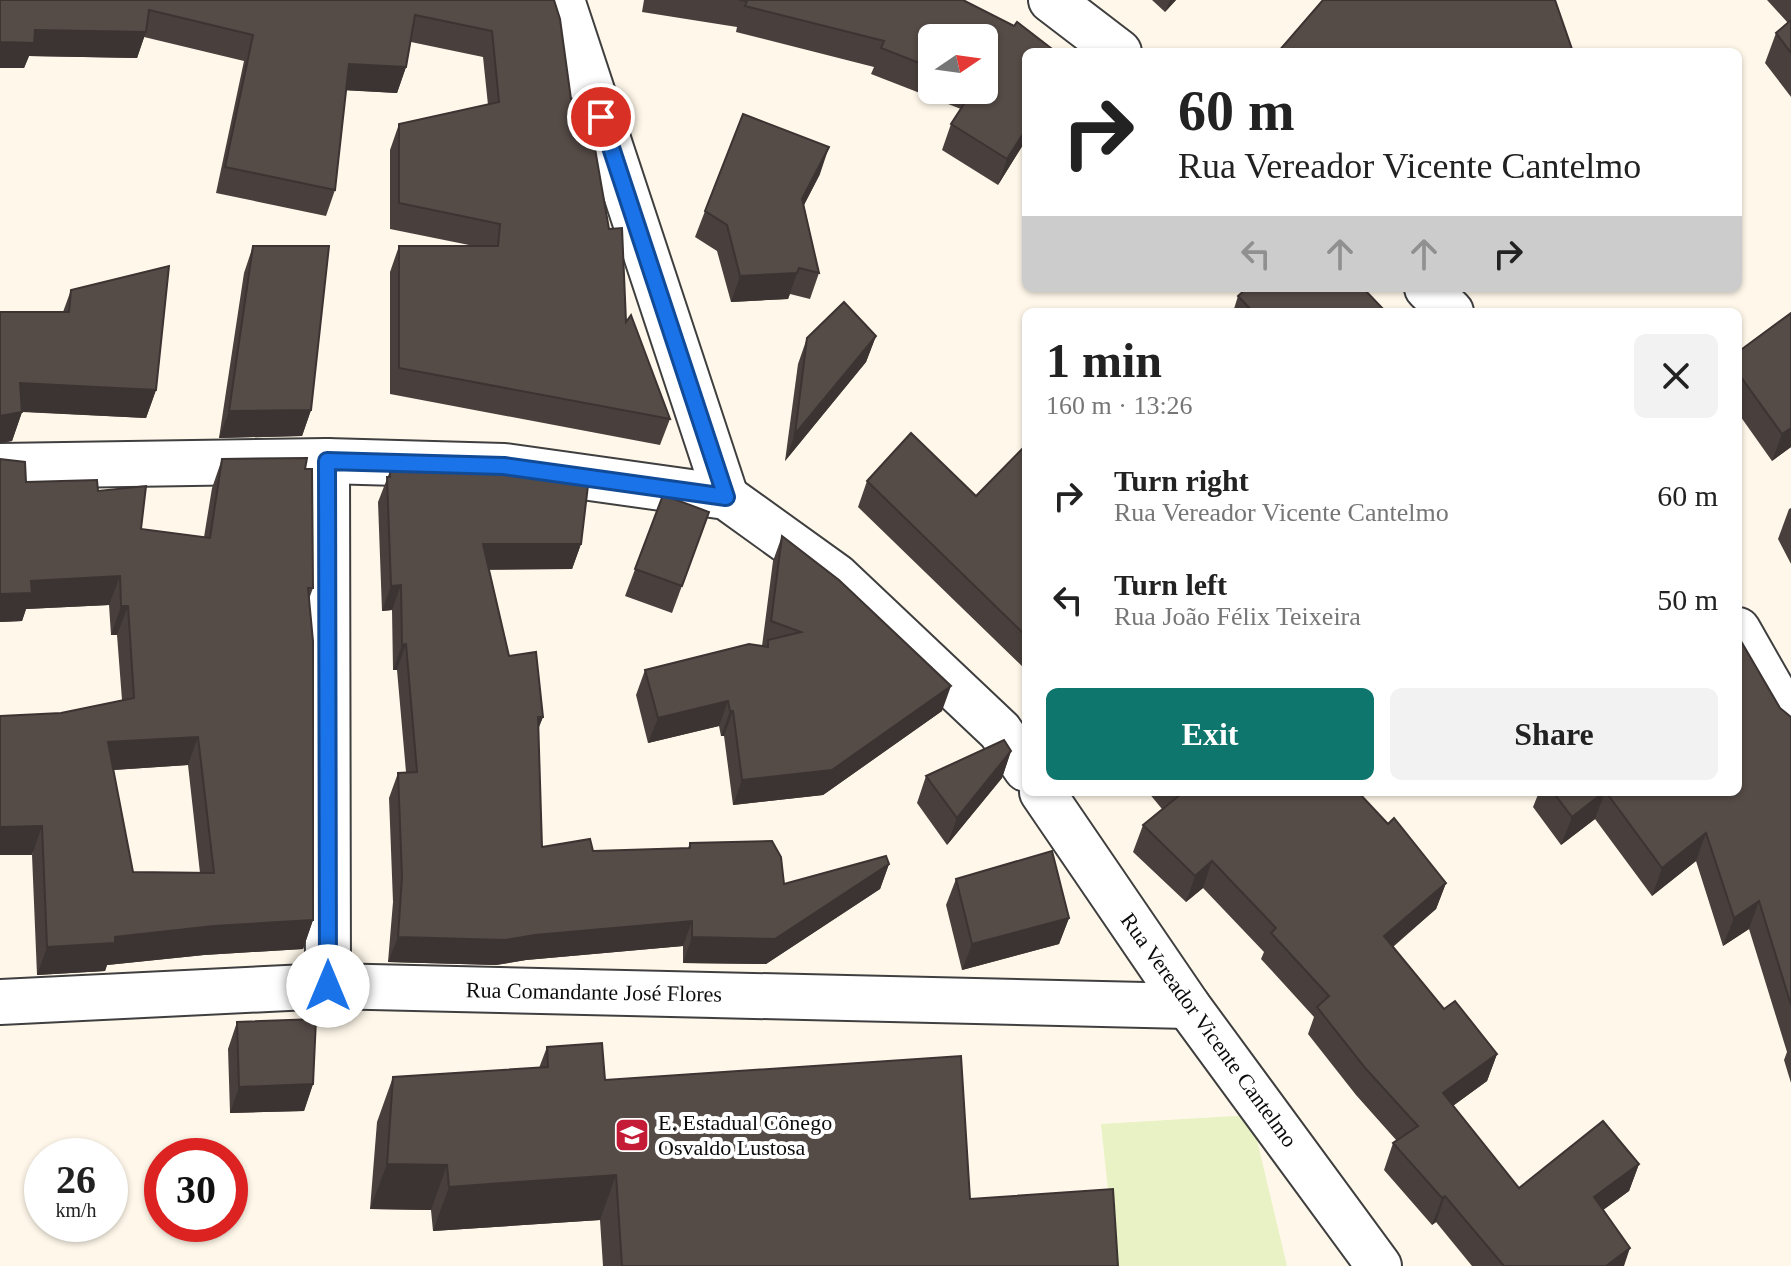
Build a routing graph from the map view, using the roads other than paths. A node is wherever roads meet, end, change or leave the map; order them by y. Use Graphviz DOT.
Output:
graph roads {
  1 [pos="562,0"];
  2 [pos="1051,0"];
  3 [pos="1114,48"];
  4 [pos="1431,292"];
  5 [pos="1447,308"];
  6 [pos="327,461"];
  7 [pos="0,466"];
  8 [pos="726,497"];
  9 [pos="1742,637"];
  10 [pos="1791,723"];
  11 [pos="1022,763"];
  12 [pos="1045,796"];
  13 [pos="328,986"];
  14 [pos="0,1002"];
  15 [pos="1188,1006"];
  16 [pos="1379,1266"];
  1 -- 8 [label="street"];
  2 -- 3 [label="street"];
  4 -- 5 [label="street"];
  6 -- 7 [label="street"];
  6 -- 8 [label="street"];
  6 -- 13 [label="street"];
  8 -- 11 [label="street"];
  9 -- 10 [label="street"];
  12 -- 15 [label="street, Rua Vereador Vicente Cantelmo"];
  13 -- 14 [label="street, Rua Comandante José Flores"];
  13 -- 15 [label="street, Rua Comandante José Flores"];
  15 -- 16 [label="street, Rua Vereador Vicente Cantelmo"];
}
